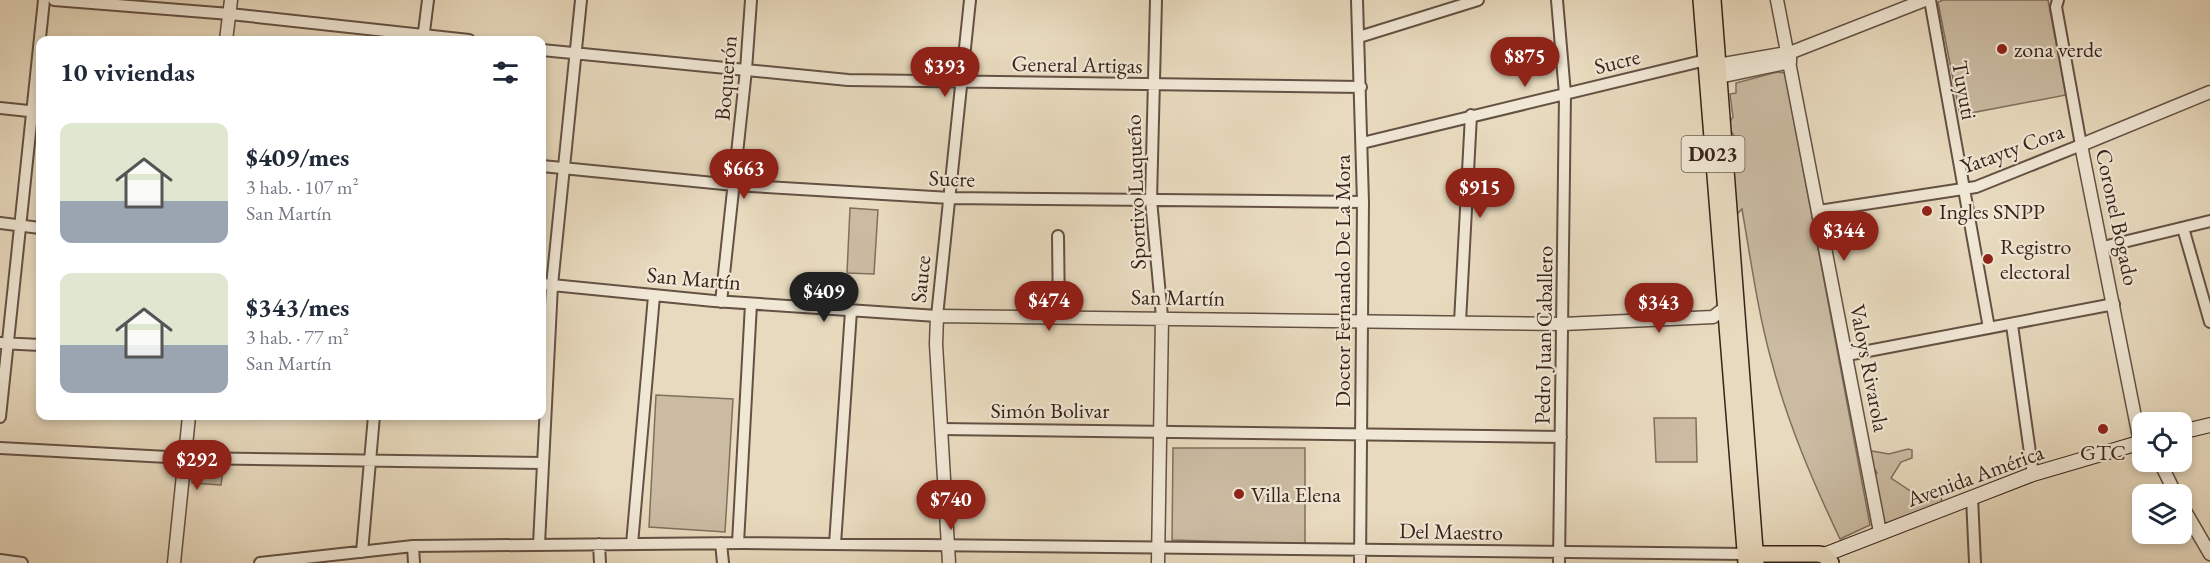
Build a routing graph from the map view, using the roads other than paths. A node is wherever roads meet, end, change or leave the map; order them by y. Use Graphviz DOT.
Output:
graph roads {
  1 [pos="44,0"];
  2 [pos="54,0"];
  3 [pos="231,0"];
  4 [pos="428,0"];
  5 [pos="581,0"];
  6 [pos="751,0"];
  7 [pos="970,0"];
  8 [pos="1156,0"];
  9 [pos="1357,0"];
  10 [pos="1478,0"];
  11 [pos="1557,0"];
  12 [pos="1701,0"];
  13 [pos="1713,0"];
  14 [pos="1777,0"];
  15 [pos="1925,0"];
  16 [pos="1930,0"];
  17 [pos="2058,0"];
  18 [pos="230,14"];
  19 [pos="42,36"];
  20 [pos="227,36"];
  21 [pos="407,36"];
  22 [pos="423,36"];
  23 [pos="1359,37"];
  24 [pos="546,50"];
  25 [pos="577,54"];
  26 [pos="1790,56"];
  27 [pos="1714,67"];
  28 [pos="746,70"];
  29 [pos="961,83"];
  30 [pos="1153,85"];
  31 [pos="1361,87"];
  32 [pos="2210,92"];
  33 [pos="1565,94"];
  34 [pos="0,108"];
  35 [pos="36,112"];
  36 [pos="1471,115"];
  37 [pos="36,119"];
  38 [pos="1362,143"];
  39 [pos="2081,145"];
  40 [pos="546,166"];
  41 [pos="566,169"];
  42 [pos="734,185"];
  43 [pos="1965,189"];
  44 [pos="950,198"];
  45 [pos="1151,200"];
  46 [pos="1363,202"];
  47 [pos="1819,211"];
  48 [pos="2210,221"];
  49 [pos="0,224"];
  50 [pos="21,226"];
  51 [pos="36,228"];
  52 [pos="2183,228"];
  53 [pos="1058,236"];
  54 [pos="2103,248"];
  55 [pos="547,285"];
  56 [pos="654,296"];
  57 [pos="721,302"];
  58 [pos="1731,303"];
  59 [pos="752,304"];
  60 [pos="2114,304"];
  61 [pos="851,311"];
  62 [pos="937,316"];
  63 [pos="1059,317"];
  64 [pos="1162,317"];
  65 [pos="1362,321"];
  66 [pos="1460,322"];
  67 [pos="2210,322"];
  68 [pos="546,323"];
  69 [pos="1563,324"];
  70 [pos="2012,325"];
  71 [pos="1989,328"];
  72 [pos="4,344"];
  73 [pos="36,345"];
  74 [pos="1847,355"];
  75 [pos="2135,412"];
  76 [pos="0,417"];
  77 [pos="189,420"];
  78 [pos="375,420"];
  79 [pos="544,420"];
  80 [pos="2210,425"];
  81 [pos="941,429"];
  82 [pos="2192,429"];
  83 [pos="1159,430"];
  84 [pos="1360,433"];
  85 [pos="1561,437"];
  86 [pos="2132,445"];
  87 [pos="0,448"];
  88 [pos="186,458"];
  89 [pos="370,461"];
  90 [pos="543,463"];
  91 [pos="2034,474"];
  92 [pos="1972,497"];
  93 [pos="2192,523"];
  94 [pos="1880,532"];
  95 [pos="721,543"];
  96 [pos="741,543"];
  97 [pos="539,544"];
  98 [pos="599,544"];
  99 [pos="632,544"];
  100 [pos="835,544"];
  101 [pos="947,545"];
  102 [pos="413,546"];
  103 [pos="1157,547"];
  104 [pos="1360,549"];
  105 [pos="362,552"];
  106 [pos="2210,554"];
  107 [pos="1559,557"];
  108 [pos="1750,559"];
  109 [pos="1827,559"];
  110 [pos="0,560"];
  111 [pos="22,563"];
  112 [pos="174,563"];
  113 [pos="260,563"];
  114 [pos="414,563"];
  115 [pos="600,563"];
  116 [pos="723,563"];
  117 [pos="949,563"];
  118 [pos="1158,563"];
  119 [pos="1360,563"];
  120 [pos="1975,563"];
  1 -- 19 [label="street"];
  2 -- 18 [label="street"];
  3 -- 18 [label="street"];
  4 -- 22 [label="street"];
  5 -- 25 [label="street"];
  6 -- 28 [label="street, Boquerón"];
  7 -- 29 [label="street, Sauce"];
  8 -- 30 [label="street, Sportivo Luqueño"];
  9 -- 23 [label="street, Doctor Fernando De La Mora"];
  10 -- 23 [label="street"];
  11 -- 33 [label="street, Pedro Juan Caballero"];
  12 -- 27 [label="main road, D023"];
  13 -- 27 [label="main road, D023"];
  14 -- 26 [label="street, Valoys Rivarola"];
  15 -- 26 [label="street"];
  16 -- 43 [label="street, Tuyuti"];
  17 -- 39 [label="street, Coronel Bogado"];
  18 -- 20 [label="street"];
  18 -- 21 [label="street"];
  23 -- 31 [label="street, Doctor Fernando De La Mora"];
  24 -- 25 [label="street, General Artigas"];
  25 -- 28 [label="street, General Artigas"];
  25 -- 41 [label="street"];
  26 -- 27 [label="street"];
  26 -- 47 [label="street, Valoys Rivarola"];
  27 -- 33 [label="street, Sucre"];
  27 -- 58 [label="main road, D023"];
  27 -- 58 [label="main road, D023"];
  28 -- 29 [label="street, General Artigas"];
  28 -- 42 [label="street, Boquerón"];
  29 -- 30 [label="street, General Artigas"];
  29 -- 44 [label="street, Sauce"];
  30 -- 31 [label="street, General Artigas"];
  30 -- 45 [label="street, Sportivo Luqueño"];
  31 -- 38 [label="street, Doctor Fernando De La Mora"];
  32 -- 39 [label="street, Yatayty Cora"];
  33 -- 36 [label="street, Sucre"];
  33 -- 69 [label="street, Pedro Juan Caballero"];
  34 -- 35 [label="street"];
  36 -- 38 [label="street, Sucre"];
  36 -- 66 [label="street"];
  37 -- 50 [label="street"];
  38 -- 46 [label="street, Doctor Fernando De La Mora"];
  39 -- 43 [label="street, Yatayty Cora"];
  39 -- 54 [label="street, Coronel Bogado"];
  40 -- 41 [label="street, Sucre"];
  41 -- 42 [label="street, Sucre"];
  41 -- 55 [label="street"];
  42 -- 44 [label="street, Sucre"];
  42 -- 57 [label="street, Boquerón"];
  43 -- 47 [label="street, Yatayty Cora"];
  43 -- 71 [label="street, Tuyuti"];
  44 -- 45 [label="street, Sucre"];
  44 -- 62 [label="street, Sauce"];
  45 -- 46 [label="street, Sucre"];
  45 -- 64 [label="street, Sportivo Luqueño"];
  46 -- 65 [label="street, Doctor Fernando De La Mora"];
  47 -- 74 [label="street, Valoys Rivarola"];
  48 -- 52 [label="street"];
  49 -- 50 [label="street"];
  50 -- 51 [label="street"];
  50 -- 72 [label="street"];
  52 -- 54 [label="street"];
  52 -- 67 [label="street"];
  53 -- 63 [label="street"];
  54 -- 60 [label="street, Coronel Bogado"];
  55 -- 56 [label="street, San Martín"];
  55 -- 68 [label="street"];
  56 -- 57 [label="street, San Martín"];
  56 -- 99 [label="street"];
  57 -- 59 [label="street, San Martín"];
  58 -- 69 [label="street, San Martín"];
  58 -- 108 [label="main road, D023"];
  59 -- 61 [label="street, San Martín"];
  59 -- 96 [label="street"];
  60 -- 70 [label="street"];
  60 -- 75 [label="street, Coronel Bogado"];
  61 -- 62 [label="street, San Martín"];
  61 -- 100 [label="street"];
  62 -- 63 [label="street, San Martín"];
  62 -- 81 [label="street, Sauce"];
  63 -- 64 [label="street, San Martín"];
  64 -- 65 [label="street, San Martín"];
  64 -- 83 [label="street, Sportivo Luqueño"];
  65 -- 66 [label="street, San Martín"];
  65 -- 84 [label="street, Doctor Fernando De La Mora"];
  66 -- 69 [label="street, San Martín"];
  69 -- 85 [label="street, Pedro Juan Caballero"];
  70 -- 71 [label="street"];
  70 -- 91 [label="street"];
  71 -- 74 [label="street"];
  72 -- 73 [label="street"];
  72 -- 76 [label="street"];
  74 -- 94 [label="street, Valoys Rivarola"];
  77 -- 88 [label="street"];
  78 -- 89 [label="street"];
  79 -- 90 [label="street"];
  80 -- 82 [label="main road"];
  81 -- 83 [label="street, Simón Bolivar"];
  81 -- 101 [label="street, Sauce"];
  83 -- 84 [label="street, Simón Bolivar"];
  83 -- 103 [label="street, Sportivo Luqueño"];
  84 -- 85 [label="street, Simón Bolivar"];
  84 -- 104 [label="street, Doctor Fernando De La Mora"];
  85 -- 107 [label="street, Pedro Juan Caballero"];
  86 -- 91 [label="main road, Avenida América"];
  87 -- 88 [label="street"];
  88 -- 89 [label="street"];
  88 -- 112 [label="street"];
  89 -- 90 [label="street"];
  89 -- 105 [label="street"];
  90 -- 97 [label="street"];
  91 -- 92 [label="main road, Avenida América"];
  92 -- 94 [label="main road, Avenida América"];
  92 -- 120 [label="street"];
  93 -- 106 [label="street"];
  94 -- 109 [label="main road, Avenida América"];
  95 -- 96 [label="street, Del Maestro"];
  95 -- 99 [label="street, Del Maestro"];
  95 -- 116 [label="street"];
  96 -- 100 [label="street, Del Maestro"];
  97 -- 98 [label="street, Del Maestro"];
  97 -- 102 [label="street, Del Maestro"];
  98 -- 99 [label="street, Del Maestro"];
  98 -- 115 [label="street"];
  100 -- 101 [label="street, Del Maestro"];
  101 -- 103 [label="street, Del Maestro"];
  101 -- 117 [label="street, Sauce"];
  102 -- 105 [label="street, Del Maestro"];
  102 -- 114 [label="street"];
  103 -- 104 [label="street, Del Maestro"];
  103 -- 118 [label="street, Sportivo Luqueño"];
  104 -- 107 [label="street, Del Maestro"];
  104 -- 119 [label="street, Doctor Fernando De La Mora"];
  105 -- 113 [label="street, Del Maestro"];
  107 -- 108 [label="street, Del Maestro"];
  108 -- 109 [label="main road"];
  110 -- 111 [label="street"];
}
